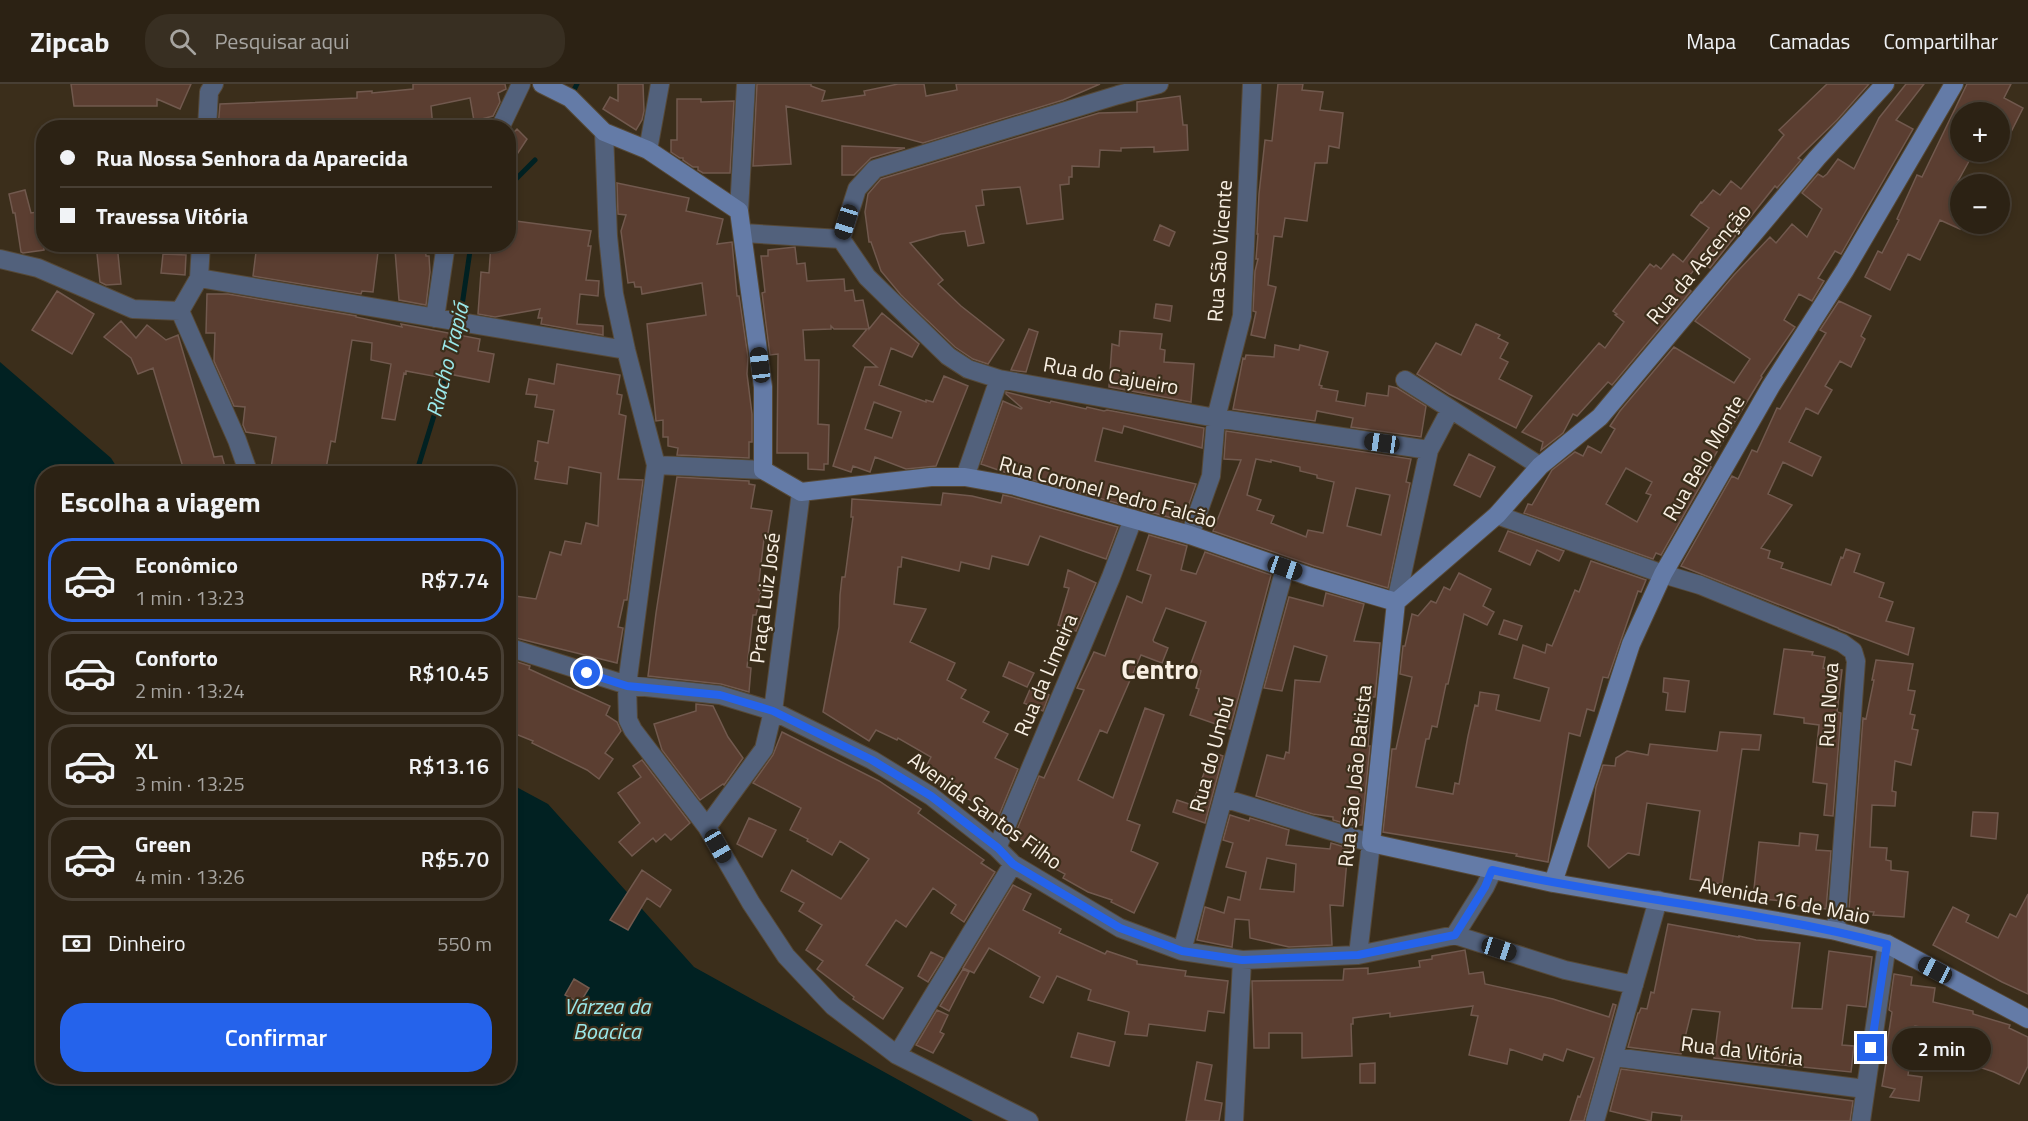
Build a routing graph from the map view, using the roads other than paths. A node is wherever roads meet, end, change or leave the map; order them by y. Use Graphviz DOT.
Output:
graph roads {
  1 [pos="214,84"];
  2 [pos="521,84"];
  3 [pos="542,84"];
  4 [pos="660,84"];
  5 [pos="746,84"];
  6 [pos="1159,84"];
  7 [pos="1252,84"];
  8 [pos="1886,84"];
  9 [pos="1954,84"];
  10 [pos="207,120"];
  11 [pos="504,120"];
  12 [pos="604,132"];
  13 [pos="648,150"];
  14 [pos="739,210"];
  15 [pos="743,233"];
  16 [pos="841,239"];
  17 [pos="201,252"];
  18 [pos="446,252"];
  19 [pos="0,259"];
  20 [pos="199,278"];
  21 [pos="180,311"];
  22 [pos="442,318"];
  23 [pos="626,350"];
  24 [pos="999,379"];
  25 [pos="1405,380"];
  26 [pos="1452,411"];
  27 [pos="1216,418"];
  28 [pos="1429,450"];
  29 [pos="656,465"];
  30 [pos="246,466"];
  31 [pos="1540,466"];
  32 [pos="763,470"];
  33 [pos="965,477"];
  34 [pos="801,492"];
  35 [pos="1497,515"];
  36 [pos="1133,519"];
  37 [pos="1190,536"];
  38 [pos="1285,568"];
  39 [pos="1663,574"];
  40 [pos="1396,602"];
  41 [pos="516,650"];
  42 [pos="627,686"];
  43 [pos="773,711"];
  44 [pos="1223,798"];
  45 [pos="707,827"];
  46 [pos="1371,843"];
  47 [pos="998,848"];
  48 [pos="1013,864"];
  49 [pos="1492,870"];
  50 [pos="1553,883"];
  51 [pos="1658,900"];
  52 [pos="1836,931"];
  53 [pos="1455,935"];
  54 [pos="1887,944"];
  55 [pos="1182,951"];
  56 [pos="1358,955"];
  57 [pos="1242,960"];
  58 [pos="1634,985"];
  59 [pos="2028,1019"];
  60 [pos="897,1055"];
  61 [pos="1614,1057"];
  62 [pos="1865,1089"];
  63 [pos="1029,1121"];
  64 [pos="1234,1121"];
  65 [pos="1594,1121"];
  66 [pos="1861,1121"];
  1 -- 10 [label="street"];
  2 -- 11 [label="street"];
  3 -- 12 [label="street"];
  4 -- 13 [label="street"];
  5 -- 14 [label="street"];
  6 -- 16 [label="street"];
  7 -- 27 [label="street, Rua São Vicente"];
  8 -- 31 [label="street, Rua da Ascenção"];
  9 -- 39 [label="street, Rua Belo Monte"];
  12 -- 13 [label="street"];
  12 -- 23 [label="street"];
  13 -- 14 [label="street"];
  14 -- 15 [label="street"];
  15 -- 16 [label="street"];
  15 -- 32 [label="street"];
  16 -- 24 [label="street, Rua do Cajueiro"];
  17 -- 20 [label="street"];
  18 -- 22 [label="street"];
  19 -- 21 [label="street"];
  20 -- 21 [label="street"];
  20 -- 22 [label="street"];
  21 -- 30 [label="street"];
  22 -- 23 [label="street"];
  23 -- 29 [label="street"];
  24 -- 27 [label="street, Rua do Cajueiro"];
  24 -- 33 [label="street"];
  25 -- 26 [label="street"];
  26 -- 28 [label="street"];
  26 -- 31 [label="street"];
  27 -- 28 [label="street, Rua do Cajueiro"];
  27 -- 37 [label="street, Rua São Vicente"];
  28 -- 40 [label="street"];
  29 -- 32 [label="street"];
  29 -- 42 [label="street"];
  31 -- 35 [label="street, Rua da Ascenção"];
  32 -- 34 [label="street"];
  33 -- 34 [label="street, Rua Coronel Pedro Falcão"];
  33 -- 36 [label="street, Rua Coronel Pedro Falcão"];
  34 -- 43 [label="street, Praça Luiz José"];
  35 -- 39 [label="street, Rua Nova"];
  35 -- 40 [label="street, Rua da Ascenção"];
  36 -- 37 [label="street, Rua Coronel Pedro Falcão"];
  36 -- 47 [label="street, Rua da Limeira"];
  37 -- 38 [label="street, Rua Coronel Pedro Falcão"];
  38 -- 40 [label="street, Rua Coronel Pedro Falcão"];
  38 -- 44 [label="street, Rua do Umbú"];
  39 -- 50 [label="street, Rua Belo Monte"];
  39 -- 52 [label="street, Rua Nova"];
  40 -- 46 [label="street, Rua São João Batista"];
  41 -- 42 [label="street, Avenida Santos Filho"];
  42 -- 43 [label="street, Avenida Santos Filho"];
  42 -- 45 [label="street"];
  43 -- 45 [label="street, Praça Luiz José"];
  43 -- 47 [label="street, Avenida Santos Filho"];
  44 -- 46 [label="street"];
  44 -- 55 [label="street, Rua do Umbú"];
  45 -- 60 [label="street"];
  46 -- 49 [label="street, Avenida 16 de Maio"];
  46 -- 56 [label="street, Rua São João Batista"];
  47 -- 48 [label="street, Avenida Santos Filho"];
  48 -- 55 [label="street, Avenida Santos Filho"];
  48 -- 60 [label="street"];
  49 -- 50 [label="street, Avenida 16 de Maio"];
  49 -- 53 [label="street"];
  50 -- 51 [label="street, Avenida 16 de Maio"];
  51 -- 52 [label="street, Avenida 16 de Maio"];
  51 -- 58 [label="street"];
  52 -- 54 [label="street, Avenida 16 de Maio"];
  53 -- 56 [label="street, Avenida Santos Filho"];
  53 -- 58 [label="street"];
  54 -- 59 [label="street, Avenida 16 de Maio"];
  54 -- 62 [label="street"];
  55 -- 57 [label="street, Avenida Santos Filho"];
  56 -- 57 [label="street, Avenida Santos Filho"];
  57 -- 64 [label="street"];
  58 -- 61 [label="street"];
  60 -- 63 [label="street"];
  61 -- 62 [label="street, Rua da Vitória"];
  61 -- 65 [label="street"];
  62 -- 66 [label="street"];
}
